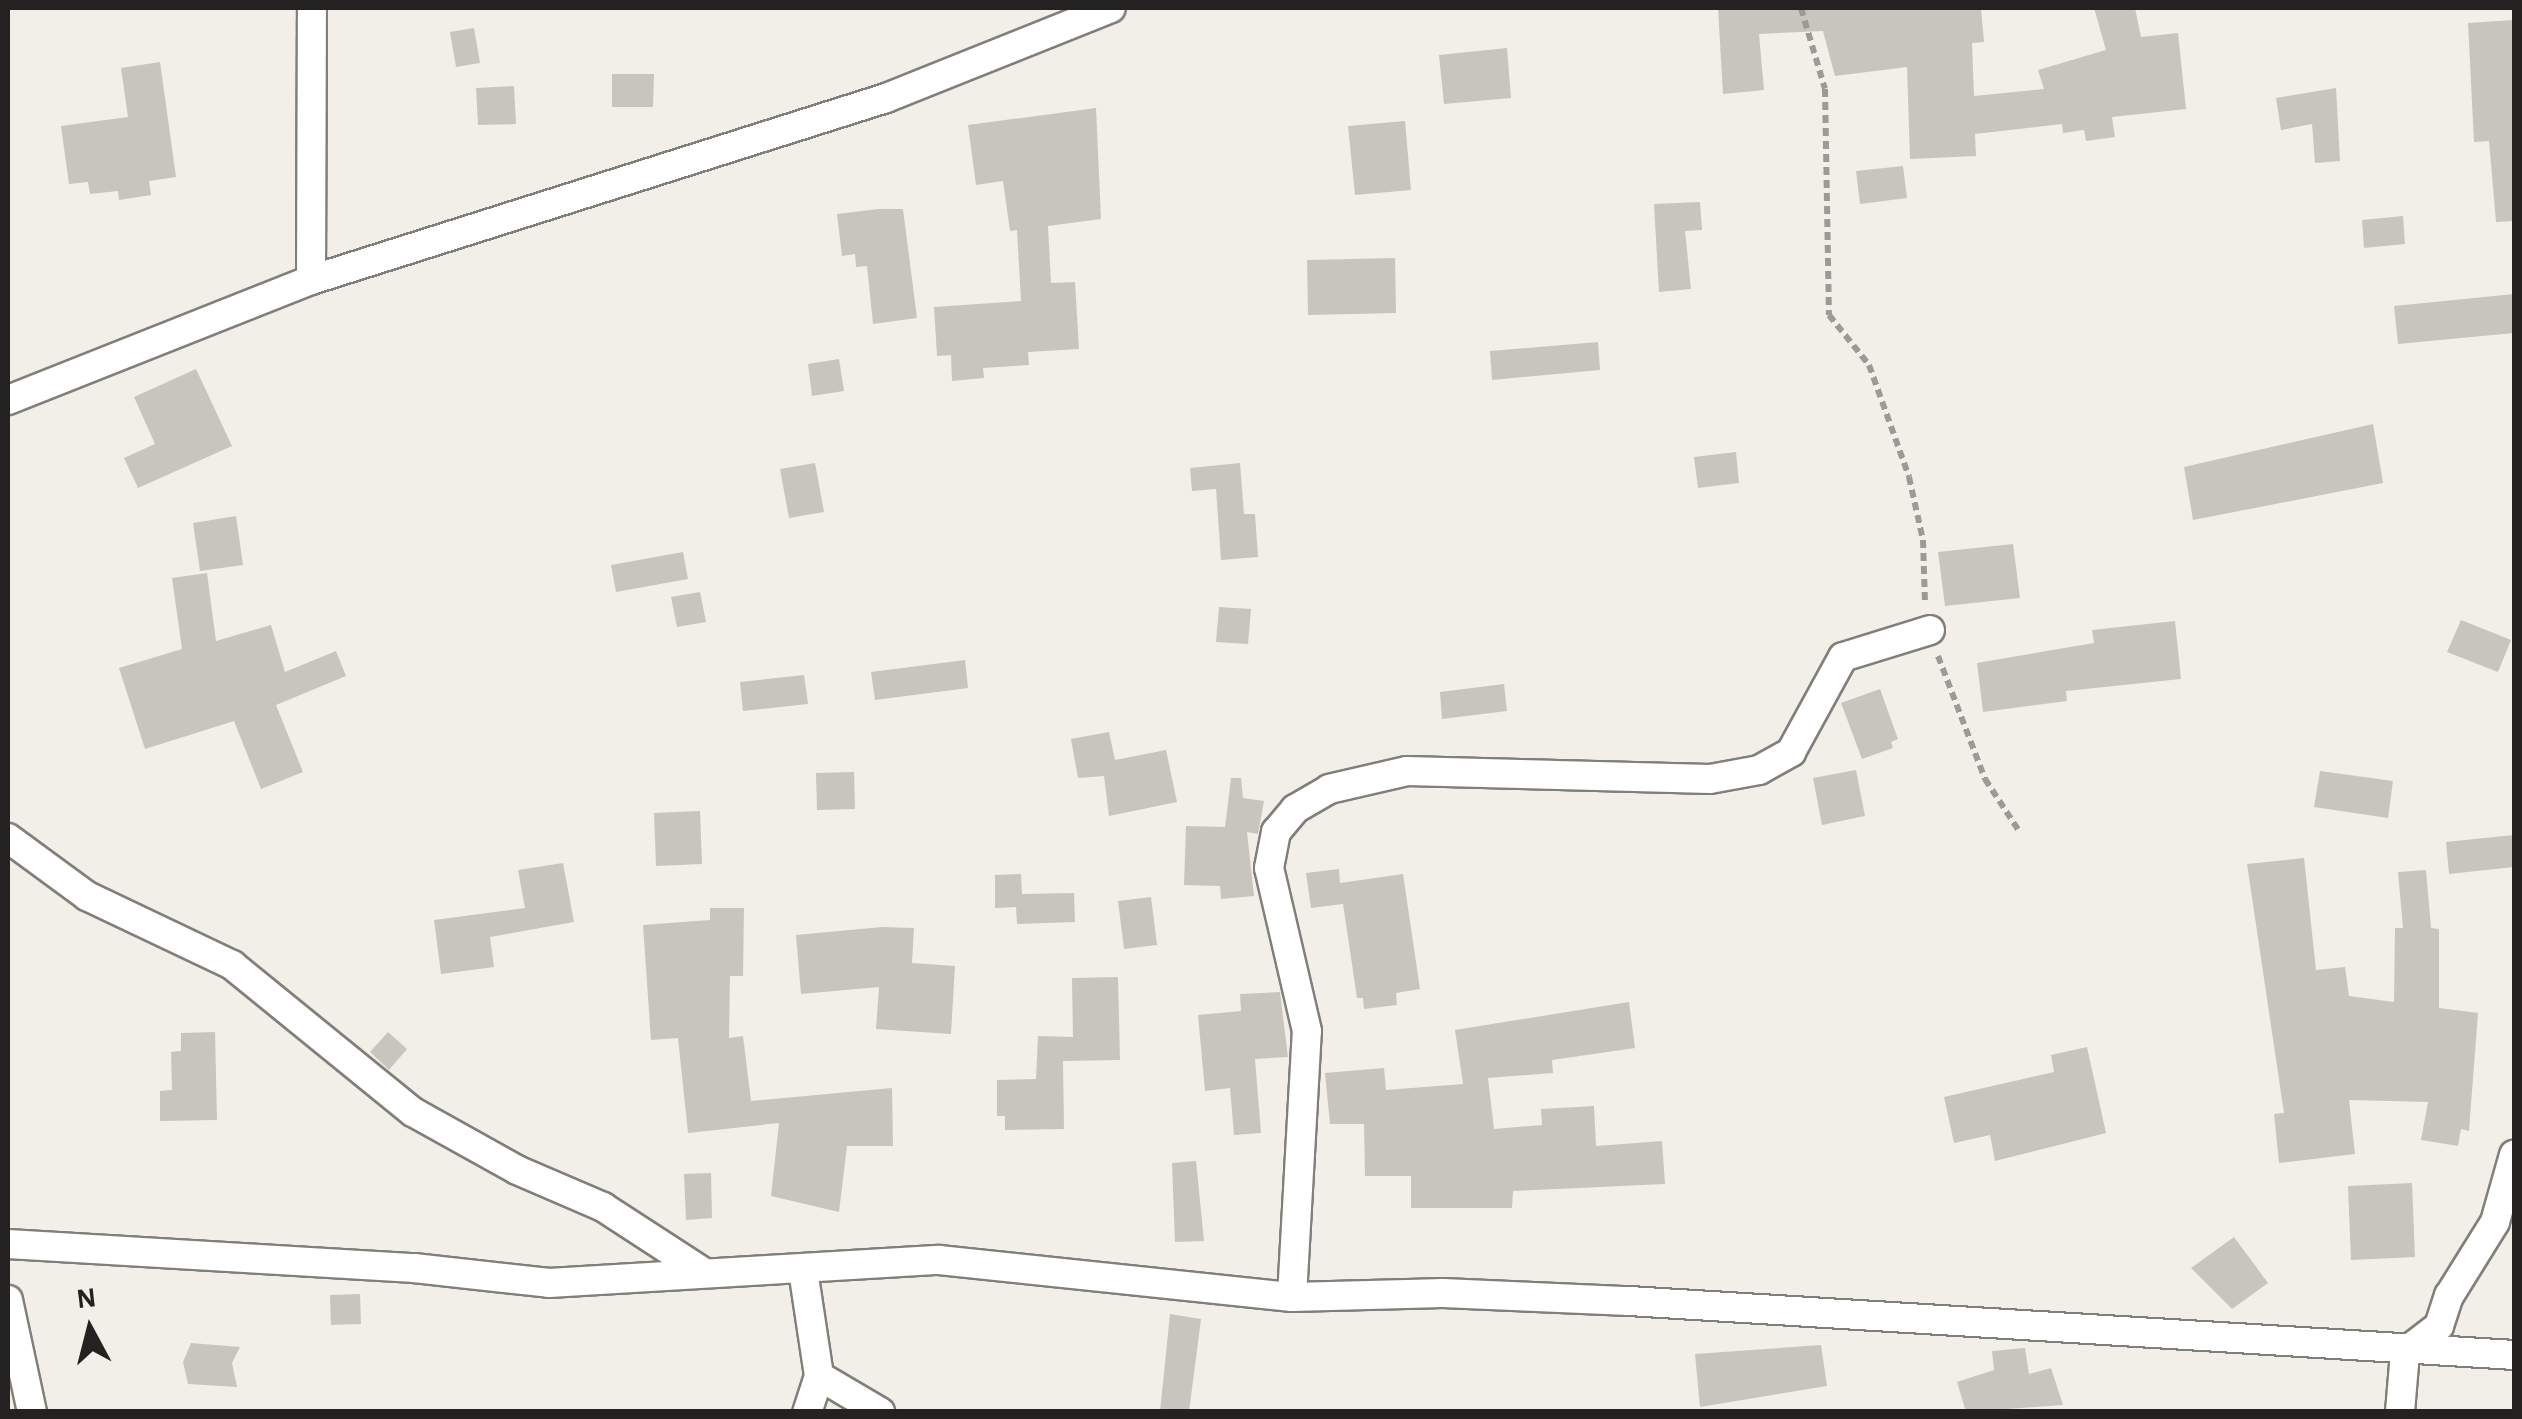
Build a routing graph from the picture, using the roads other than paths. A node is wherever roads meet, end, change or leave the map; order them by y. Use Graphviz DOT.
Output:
graph roads {
  1 [pos="312,8"];
  2 [pos="1111,8"];
  3 [pos="312,280"];
  4 [pos="8,400"];
  5 [pos="1930,630"];
  6 [pos="8,838"];
  7 [pos="2514,1155"];
  8 [pos="8,1244"];
  9 [pos="802,1270"];
  10 [pos="703,1272"];
  11 [pos="1292,1298"];
  12 [pos="8,1300"];
  13 [pos="2405,1352"];
  14 [pos="2514,1355"];
  15 [pos="819,1376"];
  16 [pos="32,1412"];
  17 [pos="808,1412"];
  18 [pos="880,1412"];
  19 [pos="2400,1412"];
  1 -- 3 [label="street"];
  2 -- 3 [label="street"];
  3 -- 4 [label="street"];
  5 -- 11 [label="street"];
  6 -- 10 [label="street"];
  7 -- 13 [label="street"];
  8 -- 10 [label="street"];
  9 -- 10 [label="street"];
  9 -- 11 [label="street"];
  9 -- 15 [label="street"];
  11 -- 13 [label="street"];
  12 -- 16 [label="street"];
  13 -- 14 [label="street"];
  13 -- 19 [label="street"];
  15 -- 17 [label="street"];
  15 -- 18 [label="street"];
}
